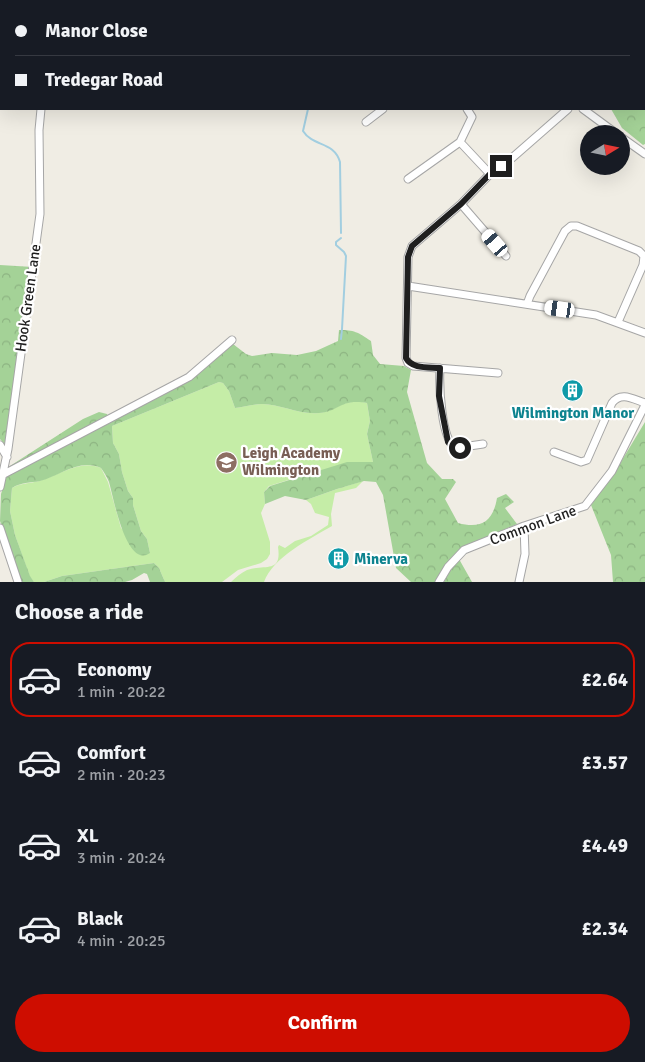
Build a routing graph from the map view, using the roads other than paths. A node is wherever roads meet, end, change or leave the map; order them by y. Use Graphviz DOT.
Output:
graph roads {
  1 [pos="41,110"];
  2 [pos="382,110"];
  3 [pos="468,110"];
  4 [pos="555,110"];
  5 [pos="567,110"];
  6 [pos="584,110"];
  7 [pos="561,114"];
  8 [pos="366,122"];
  9 [pos="605,125"];
  10 [pos="460,142"];
  11 [pos="630,143"];
  12 [pos="645,154"];
  13 [pos="490,174"];
  14 [pos="408,179"];
  15 [pos="461,204"];
  16 [pos="506,256"];
  17 [pos="408,286"];
  18 [pos="527,304"];
  19 [pos="618,322"];
  20 [pos="645,333"];
  21 [pos="232,340"];
  22 [pos="440,368"];
  23 [pos="498,373"];
  24 [pos="645,404"];
  25 [pos="10,435"];
  26 [pos="0,437"];
  27 [pos="483,444"];
  28 [pos="0,445"];
  29 [pos="554,452"];
  30 [pos="7,457"];
  31 [pos="4,474"];
  32 [pos="0,487"];
  33 [pos="524,526"];
  34 [pos="0,528"];
  35 [pos="18,582"];
  36 [pos="439,582"];
  37 [pos="519,582"];
  1 -- 25 [label="street, Hook Green Lane"];
  2 -- 8 [label="street"];
  3 -- 10 [label="street"];
  4 -- 7 [label="street"];
  5 -- 7 [label="street"];
  6 -- 9 [label="street"];
  7 -- 13 [label="street"];
  10 -- 13 [label="street"];
  10 -- 14 [label="street"];
  11 -- 12 [label="street"];
  13 -- 15 [label="street"];
  15 -- 16 [label="street"];
  15 -- 17 [label="street"];
  17 -- 18 [label="street"];
  17 -- 22 [label="street"];
  18 -- 19 [label="street"];
  18 -- 19 [label="street"];
  19 -- 20 [label="street"];
  21 -- 31 [label="street"];
  22 -- 23 [label="street"];
  22 -- 27 [label="street"];
  24 -- 29 [label="street"];
  24 -- 33 [label="street, Common Lane"];
  25 -- 26 [label="street"];
  25 -- 30 [label="street, Hook Green Lane"];
  28 -- 30 [label="street"];
  30 -- 31 [label="street, Hook Green Lane"];
  31 -- 32 [label="street, Hook Green Lane"];
  33 -- 36 [label="street, Common Lane"];
  33 -- 37 [label="street"];
  34 -- 35 [label="street"];
}
